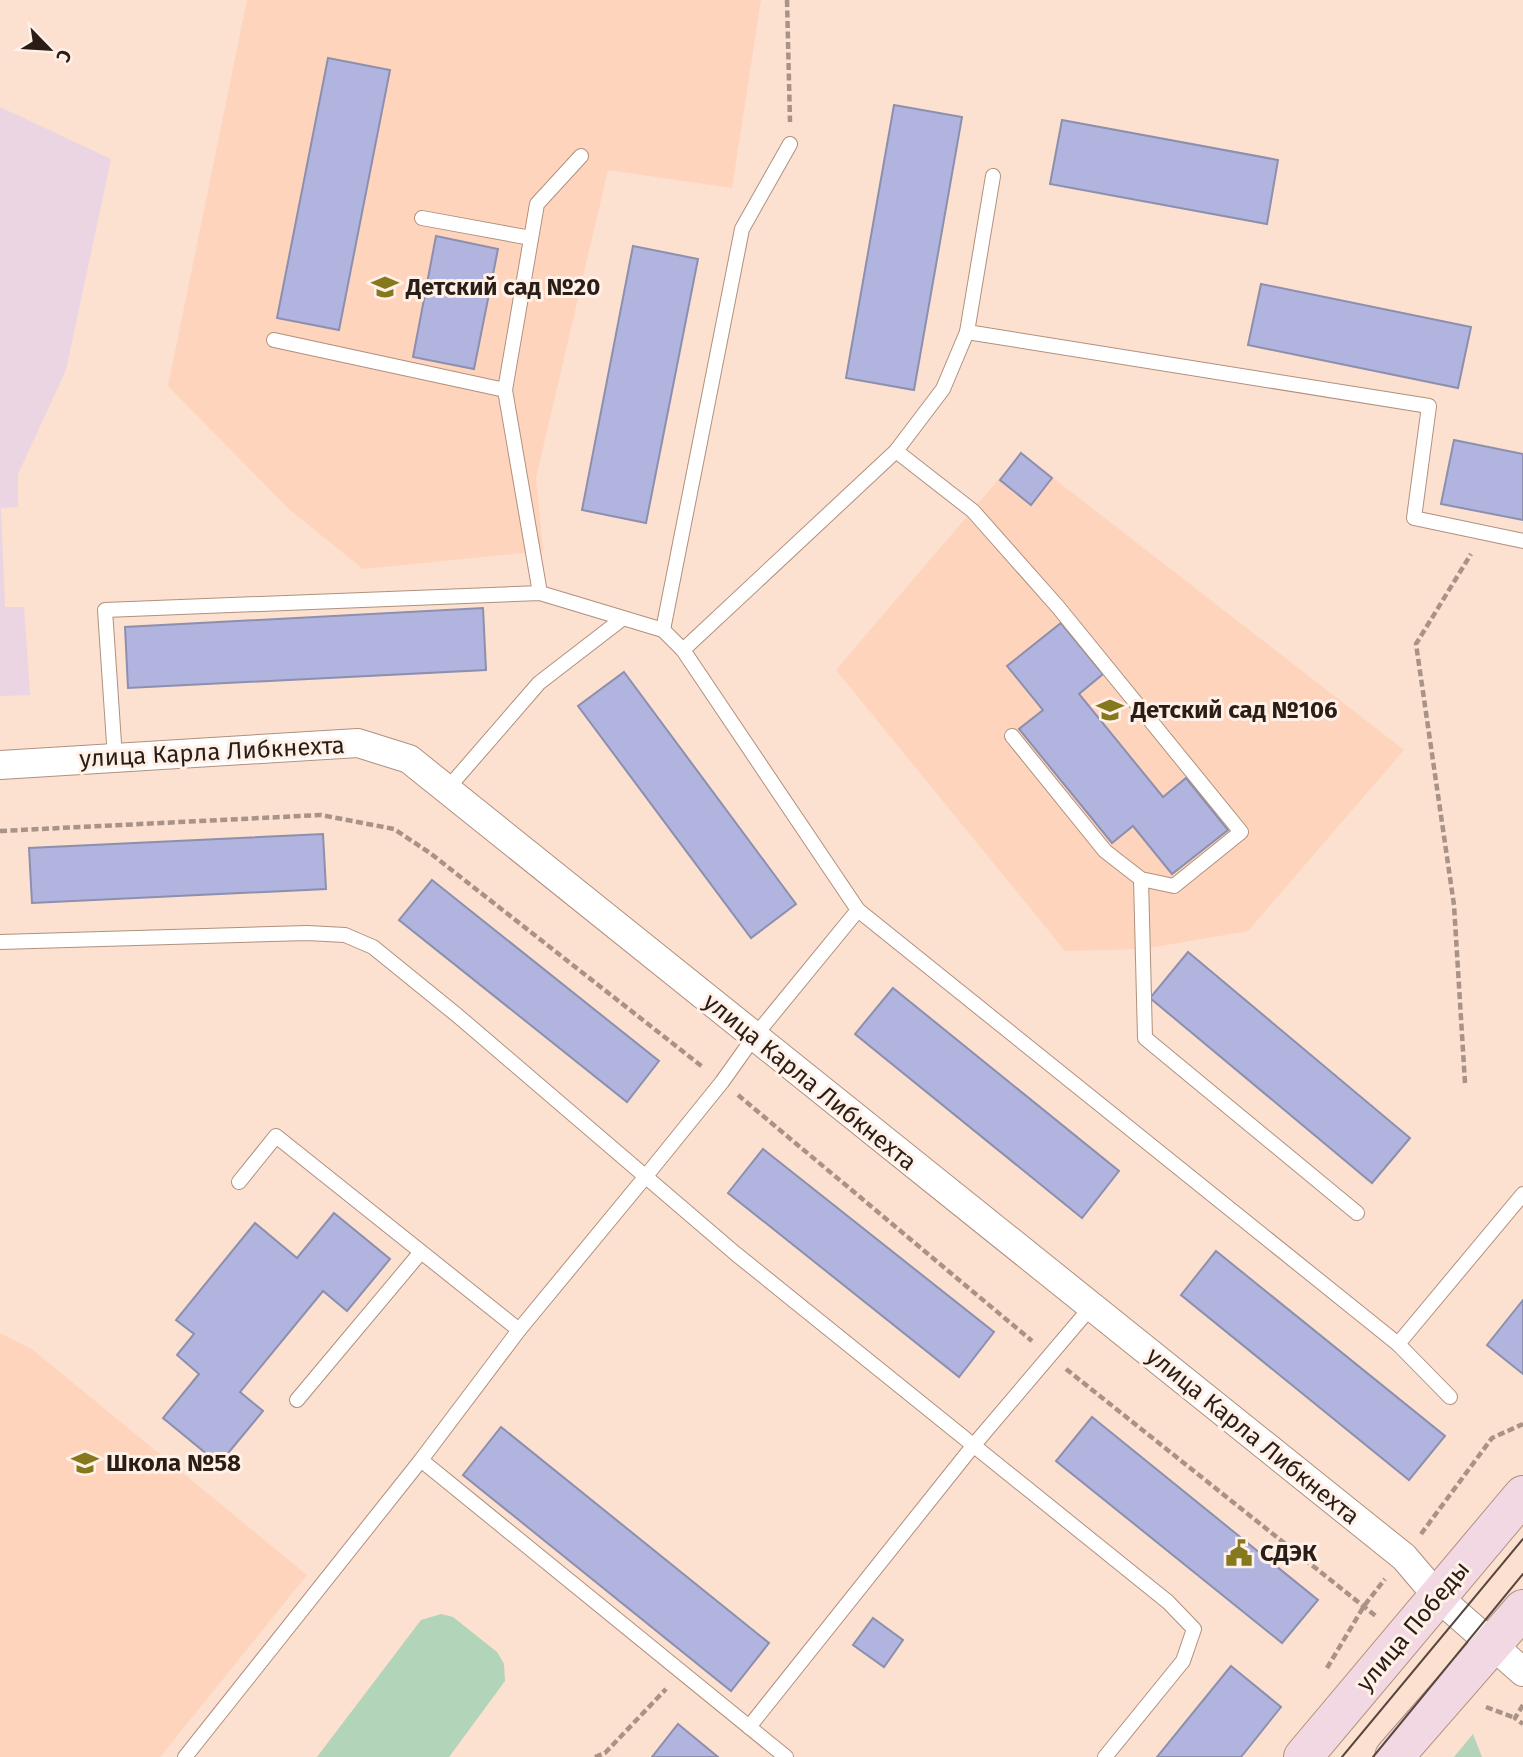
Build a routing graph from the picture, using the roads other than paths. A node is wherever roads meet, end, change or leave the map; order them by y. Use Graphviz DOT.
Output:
graph roads {
  1 [pos="790,144"];
  2 [pos="580,156"];
  3 [pos="993,176"];
  4 [pos="422,218"];
  5 [pos="531,238"];
  6 [pos="967,332"];
  7 [pos="274,340"];
  8 [pos="505,390"];
  9 [pos="897,452"];
  10 [pos="1523,541"];
  11 [pos="540,593"];
  12 [pos="622,619"];
  13 [pos="663,630"];
  14 [pos="682,650"];
  15 [pos="1012,736"];
  16 [pos="115,758"];
  17 [pos="0,765"];
  18 [pos="448,788"];
  19 [pos="1141,879"];
  20 [pos="858,910"];
  21 [pos="0,942"];
  22 [pos="754,1037"];
  23 [pos="646,1176"];
  24 [pos="239,1182"];
  25 [pos="1523,1194"];
  26 [pos="1357,1213"];
  27 [pos="421,1252"];
  28 [pos="1091,1307"];
  29 [pos="519,1330"];
  30 [pos="1398,1344"];
  31 [pos="1450,1397"];
  32 [pos="297,1400"];
  33 [pos="973,1446"];
  34 [pos="421,1460"];
  35 [pos="1523,1494"];
  36 [pos="1439,1598"];
  37 [pos="1523,1609"];
  38 [pos="1493,1645"];
  39 [pos="1523,1672"];
  40 [pos="749,1727"];
  41 [pos="185,1757"];
  42 [pos="786,1757"];
  43 [pos="1105,1757"];
  44 [pos="1303,1757"];
  45 [pos="1394,1757"];
  1 -- 13 [label="lane"];
  2 -- 5 [label="lane"];
  3 -- 6 [label="lane"];
  4 -- 5 [label="lane"];
  5 -- 8 [label="lane"];
  6 -- 9 [label="lane"];
  6 -- 10 [label="lane"];
  7 -- 8 [label="lane"];
  8 -- 11 [label="lane"];
  9 -- 14 [label="lane"];
  9 -- 19 [label="lane"];
  11 -- 12 [label="lane"];
  11 -- 16 [label="lane"];
  12 -- 13 [label="lane"];
  12 -- 18 [label="lane"];
  13 -- 14 [label="lane"];
  14 -- 20 [label="lane"];
  15 -- 19 [label="lane"];
  16 -- 17 [label="street, улица Карла Либкнехта"];
  16 -- 18 [label="street, улица Карла Либкнехта"];
  18 -- 22 [label="street, улица Карла Либкнехта"];
  19 -- 26 [label="lane"];
  20 -- 22 [label="lane"];
  20 -- 30 [label="lane"];
  21 -- 23 [label="lane"];
  22 -- 23 [label="lane"];
  22 -- 28 [label="street, улица Карла Либкнехта"];
  23 -- 29 [label="lane"];
  23 -- 33 [label="lane"];
  24 -- 27 [label="lane"];
  25 -- 30 [label="lane"];
  27 -- 29 [label="lane"];
  27 -- 32 [label="lane"];
  28 -- 33 [label="lane"];
  28 -- 36 [label="street, улица Карла Либкнехта"];
  29 -- 34 [label="lane"];
  30 -- 31 [label="lane"];
  33 -- 40 [label="lane"];
  33 -- 43 [label="lane"];
  34 -- 40 [label="lane"];
  34 -- 41 [label="lane"];
  35 -- 36 [label="main road, улица Победы"];
  36 -- 38 [label="street, улица Карла Либкнехта"];
  36 -- 44 [label="main road, улица Победы"];
  37 -- 38 [label="main road"];
  38 -- 39 [label="street, улица Карла Либкнехта"];
  38 -- 45 [label="main road"];
  40 -- 42 [label="lane"];
}
